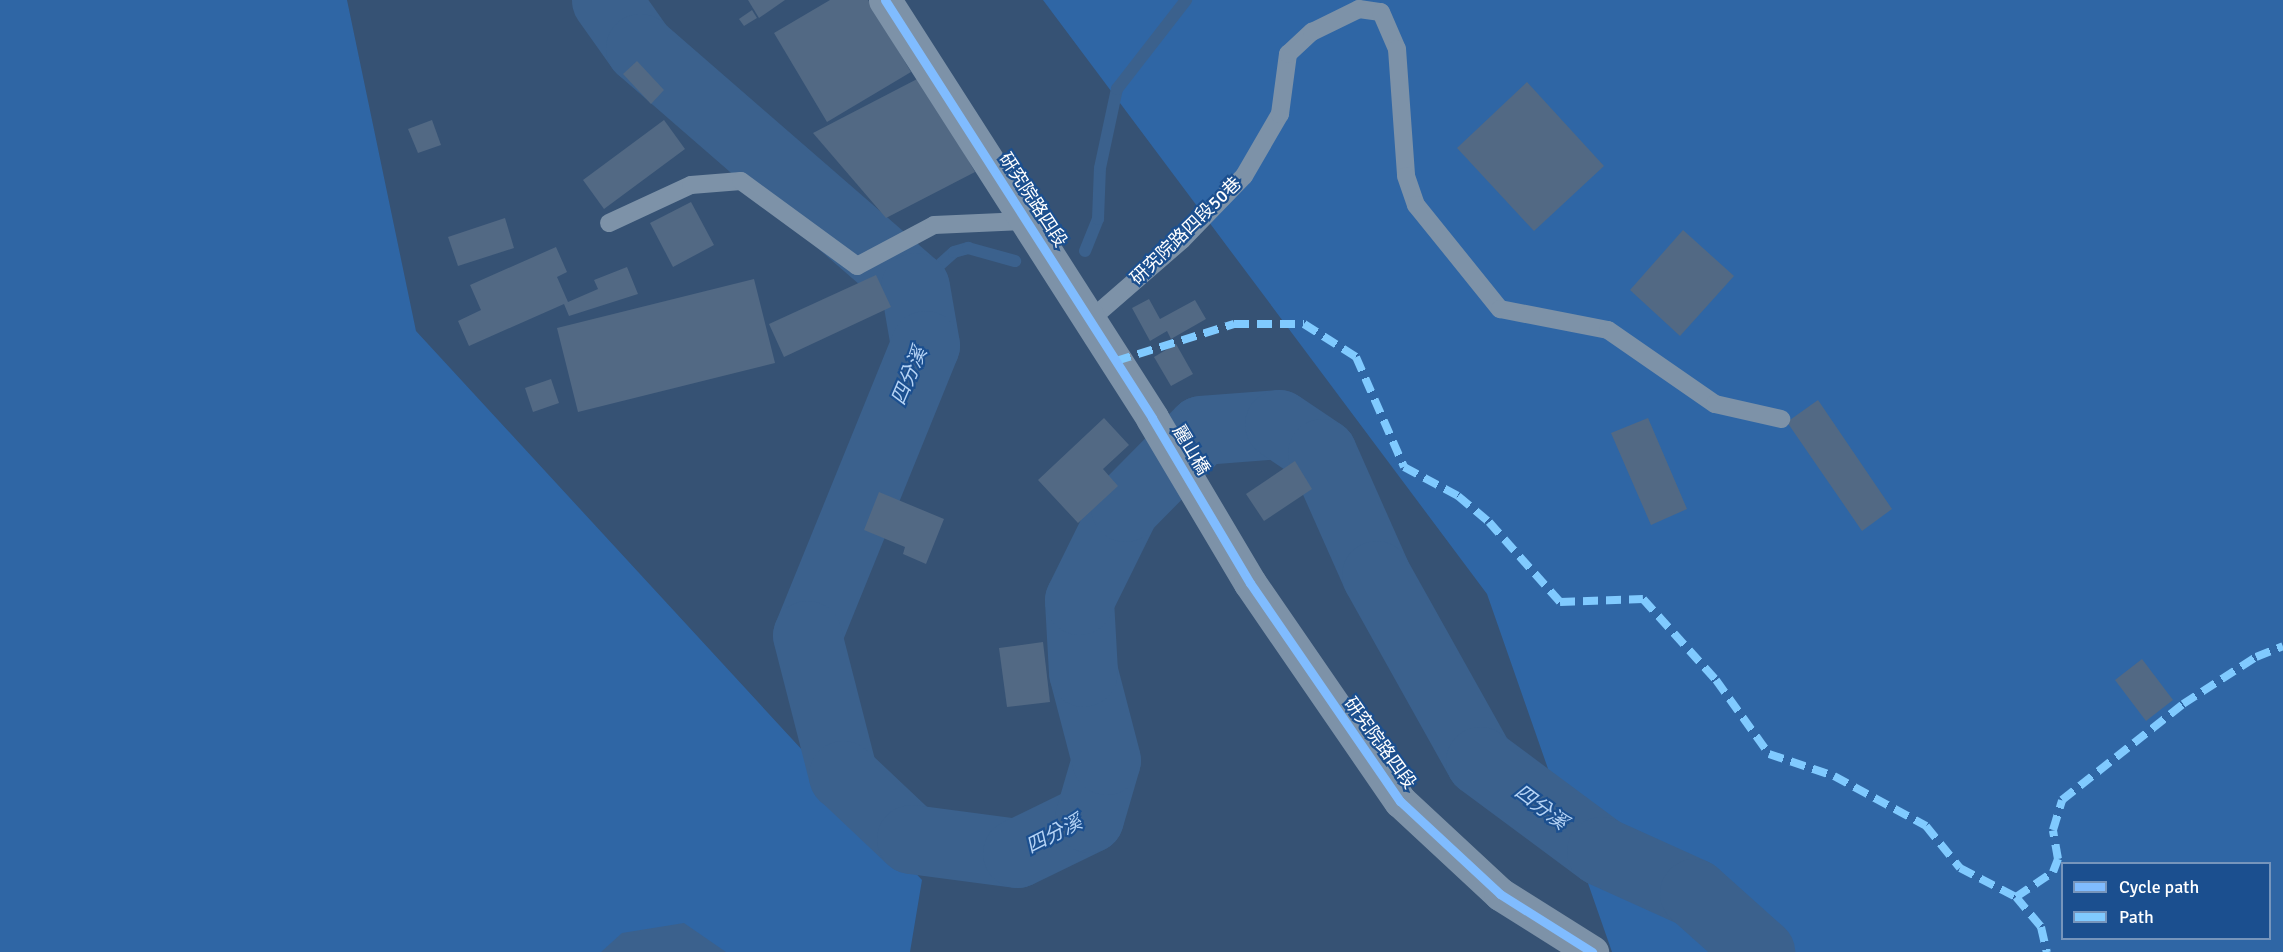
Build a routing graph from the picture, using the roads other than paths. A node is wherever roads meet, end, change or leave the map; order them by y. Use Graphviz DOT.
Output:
graph roads {
  1 [pos="885,0"];
  2 [pos="1027,221"];
  3 [pos="609,223"];
  4 [pos="1090,320"];
  5 [pos="1152,418"];
  6 [pos="1781,419"];
  7 [pos="1201,498"];
  8 [pos="1592,952"];
  1 -- 2 [label="street, 研究院路四段"];
  2 -- 3 [label="lane"];
  2 -- 4 [label="street, 研究院路四段"];
  4 -- 5 [label="street, 研究院路四段"];
  4 -- 6 [label="lane, 研究院路四段50巷"];
  5 -- 7 [label="street, 麗山橋"];
  7 -- 8 [label="street, 研究院路四段"];
}
